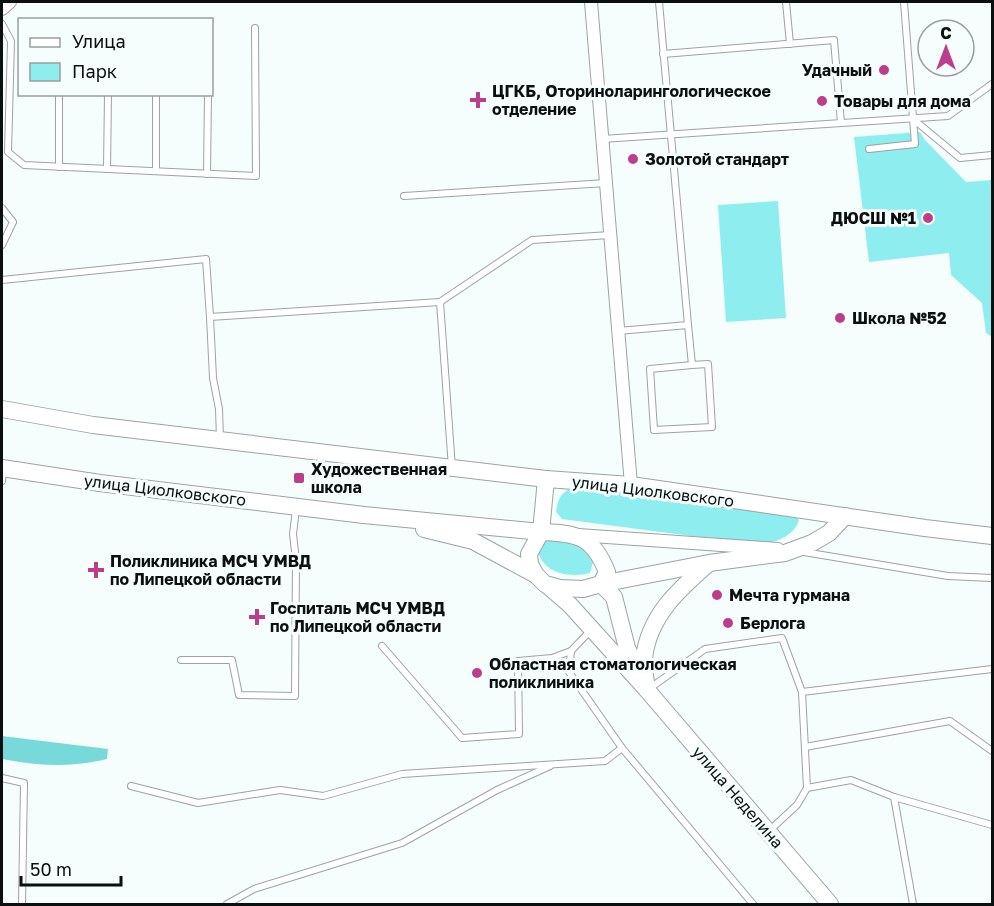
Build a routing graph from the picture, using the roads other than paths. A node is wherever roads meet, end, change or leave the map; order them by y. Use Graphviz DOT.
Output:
graph roads {
  1 [pos="10,2"];
  2 [pos="591,2"];
  3 [pos="659,2"];
  4 [pos="786,2"];
  5 [pos="904,2"];
  6 [pos="2,9"];
  7 [pos="2,24"];
  8 [pos="255,28"];
  9 [pos="790,44"];
  10 [pos="663,54"];
  11 [pos="993,84"];
  12 [pos="59,96"];
  13 [pos="108,96"];
  14 [pos="156,96"];
  15 [pos="208,96"];
  16 [pos="912,119"];
  17 [pos="841,123"];
  18 [pos="670,134"];
  19 [pos="602,139"];
  20 [pos="869,149"];
  21 [pos="993,155"];
  22 [pos="58,167"];
  23 [pos="107,169"];
  24 [pos="156,171"];
  25 [pos="207,174"];
  26 [pos="606,183"];
  27 [pos="404,196"];
  28 [pos="2,208"];
  29 [pos="610,235"];
  30 [pos="2,245"];
  31 [pos="2,280"];
  32 [pos="440,302"];
  33 [pos="210,317"];
  34 [pos="688,325"];
  35 [pos="618,331"];
  36 [pos="692,365"];
  37 [pos="2,408"];
  38 [pos="220,440"];
  39 [pos="452,468"];
  40 [pos="2,473"];
  41 [pos="546,479"];
  42 [pos="631,485"];
  43 [pos="296,506"];
  44 [pos="364,515"];
  45 [pos="846,516"];
  46 [pos="541,531"];
  47 [pos="578,535"];
  48 [pos="993,536"];
  49 [pos="794,550"];
  50 [pos="709,563"];
  51 [pos="993,578"];
  52 [pos="541,579"];
  53 [pos="601,584"];
  54 [pos="592,629"];
  55 [pos="382,646"];
  56 [pos="571,651"];
  57 [pos="181,660"];
  58 [pos="993,669"];
  59 [pos="646,690"];
  60 [pos="802,692"];
  61 [pos="805,747"];
  62 [pos="622,748"];
  63 [pos="993,751"];
  64 [pos="554,765"];
  65 [pos="2,778"];
  66 [pos="131,786"];
  67 [pos="807,788"];
  68 [pos="894,796"];
  69 [pos="993,825"];
  70 [pos="769,832"];
  71 [pos="22,904"];
  72 [pos="227,904"];
  73 [pos="753,904"];
  74 [pos="830,904"];
  75 [pos="913,904"];
  1 -- 6 [label="street"];
  2 -- 19 [label="street"];
  3 -- 10 [label="lane"];
  4 -- 9 [label="lane"];
  5 -- 16 [label="lane"];
  7 -- 22 [label="lane"];
  8 -- 25 [label="lane"];
  9 -- 10 [label="lane"];
  9 -- 17 [label="lane"];
  10 -- 18 [label="lane"];
  11 -- 16 [label="lane"];
  12 -- 22 [label="lane"];
  13 -- 23 [label="lane"];
  14 -- 24 [label="lane"];
  15 -- 25 [label="lane"];
  16 -- 17 [label="lane"];
  16 -- 20 [label="lane"];
  16 -- 21 [label="lane"];
  17 -- 18 [label="lane"];
  18 -- 19 [label="lane"];
  18 -- 34 [label="lane"];
  19 -- 26 [label="street"];
  22 -- 23 [label="lane"];
  23 -- 24 [label="lane"];
  24 -- 25 [label="lane"];
  26 -- 27 [label="lane"];
  26 -- 29 [label="street"];
  28 -- 30 [label="lane"];
  29 -- 32 [label="lane"];
  29 -- 35 [label="street"];
  31 -- 33 [label="lane"];
  32 -- 33 [label="lane"];
  32 -- 39 [label="lane"];
  33 -- 38 [label="lane"];
  34 -- 35 [label="lane"];
  34 -- 36 [label="lane"];
  35 -- 42 [label="street"];
  36 -- 36 [label="lane"];
  37 -- 38 [label="main road, улица Циолковского"];
  38 -- 39 [label="main road, улица Циолковского"];
  39 -- 41 [label="main road, улица Циолковского"];
  40 -- 43 [label="main road, улица Циолковского"];
  41 -- 42 [label="main road, улица Циолковского"];
  41 -- 46 [label="main road"];
  42 -- 45 [label="main road, улица Циолковского"];
  43 -- 44 [label="main road, улица Циолковского"];
  43 -- 57 [label="lane"];
  44 -- 46 [label="main road, улица Циолковского"];
  44 -- 52 [label="main road, улица Циолковского"];
  45 -- 48 [label="main road, улица Циолковского"];
  45 -- 49 [label="main road"];
  46 -- 47 [label="main road"];
  46 -- 52 [label="main road"];
  47 -- 49 [label="street"];
  47 -- 53 [label="main road"];
  49 -- 50 [label="main road"];
  49 -- 51 [label="lane"];
  50 -- 53 [label="main road"];
  50 -- 59 [label="main road"];
  52 -- 53 [label="main road"];
  52 -- 54 [label="main road, улица Неделина"];
  53 -- 59 [label="main road, улица Неделина"];
  54 -- 56 [label="lane"];
  54 -- 59 [label="main road, улица Неделина"];
  55 -- 56 [label="lane"];
  56 -- 62 [label="lane"];
  58 -- 60 [label="lane"];
  59 -- 60 [label="lane"];
  59 -- 70 [label="main road, улица Неделина"];
  60 -- 61 [label="lane"];
  61 -- 63 [label="lane"];
  61 -- 67 [label="lane"];
  62 -- 64 [label="lane"];
  62 -- 73 [label="lane"];
  64 -- 66 [label="lane"];
  64 -- 72 [label="lane"];
  65 -- 71 [label="lane"];
  67 -- 68 [label="lane"];
  67 -- 70 [label="lane"];
  68 -- 69 [label="lane"];
  68 -- 75 [label="lane"];
  70 -- 74 [label="main road, улица Неделина"];
}
